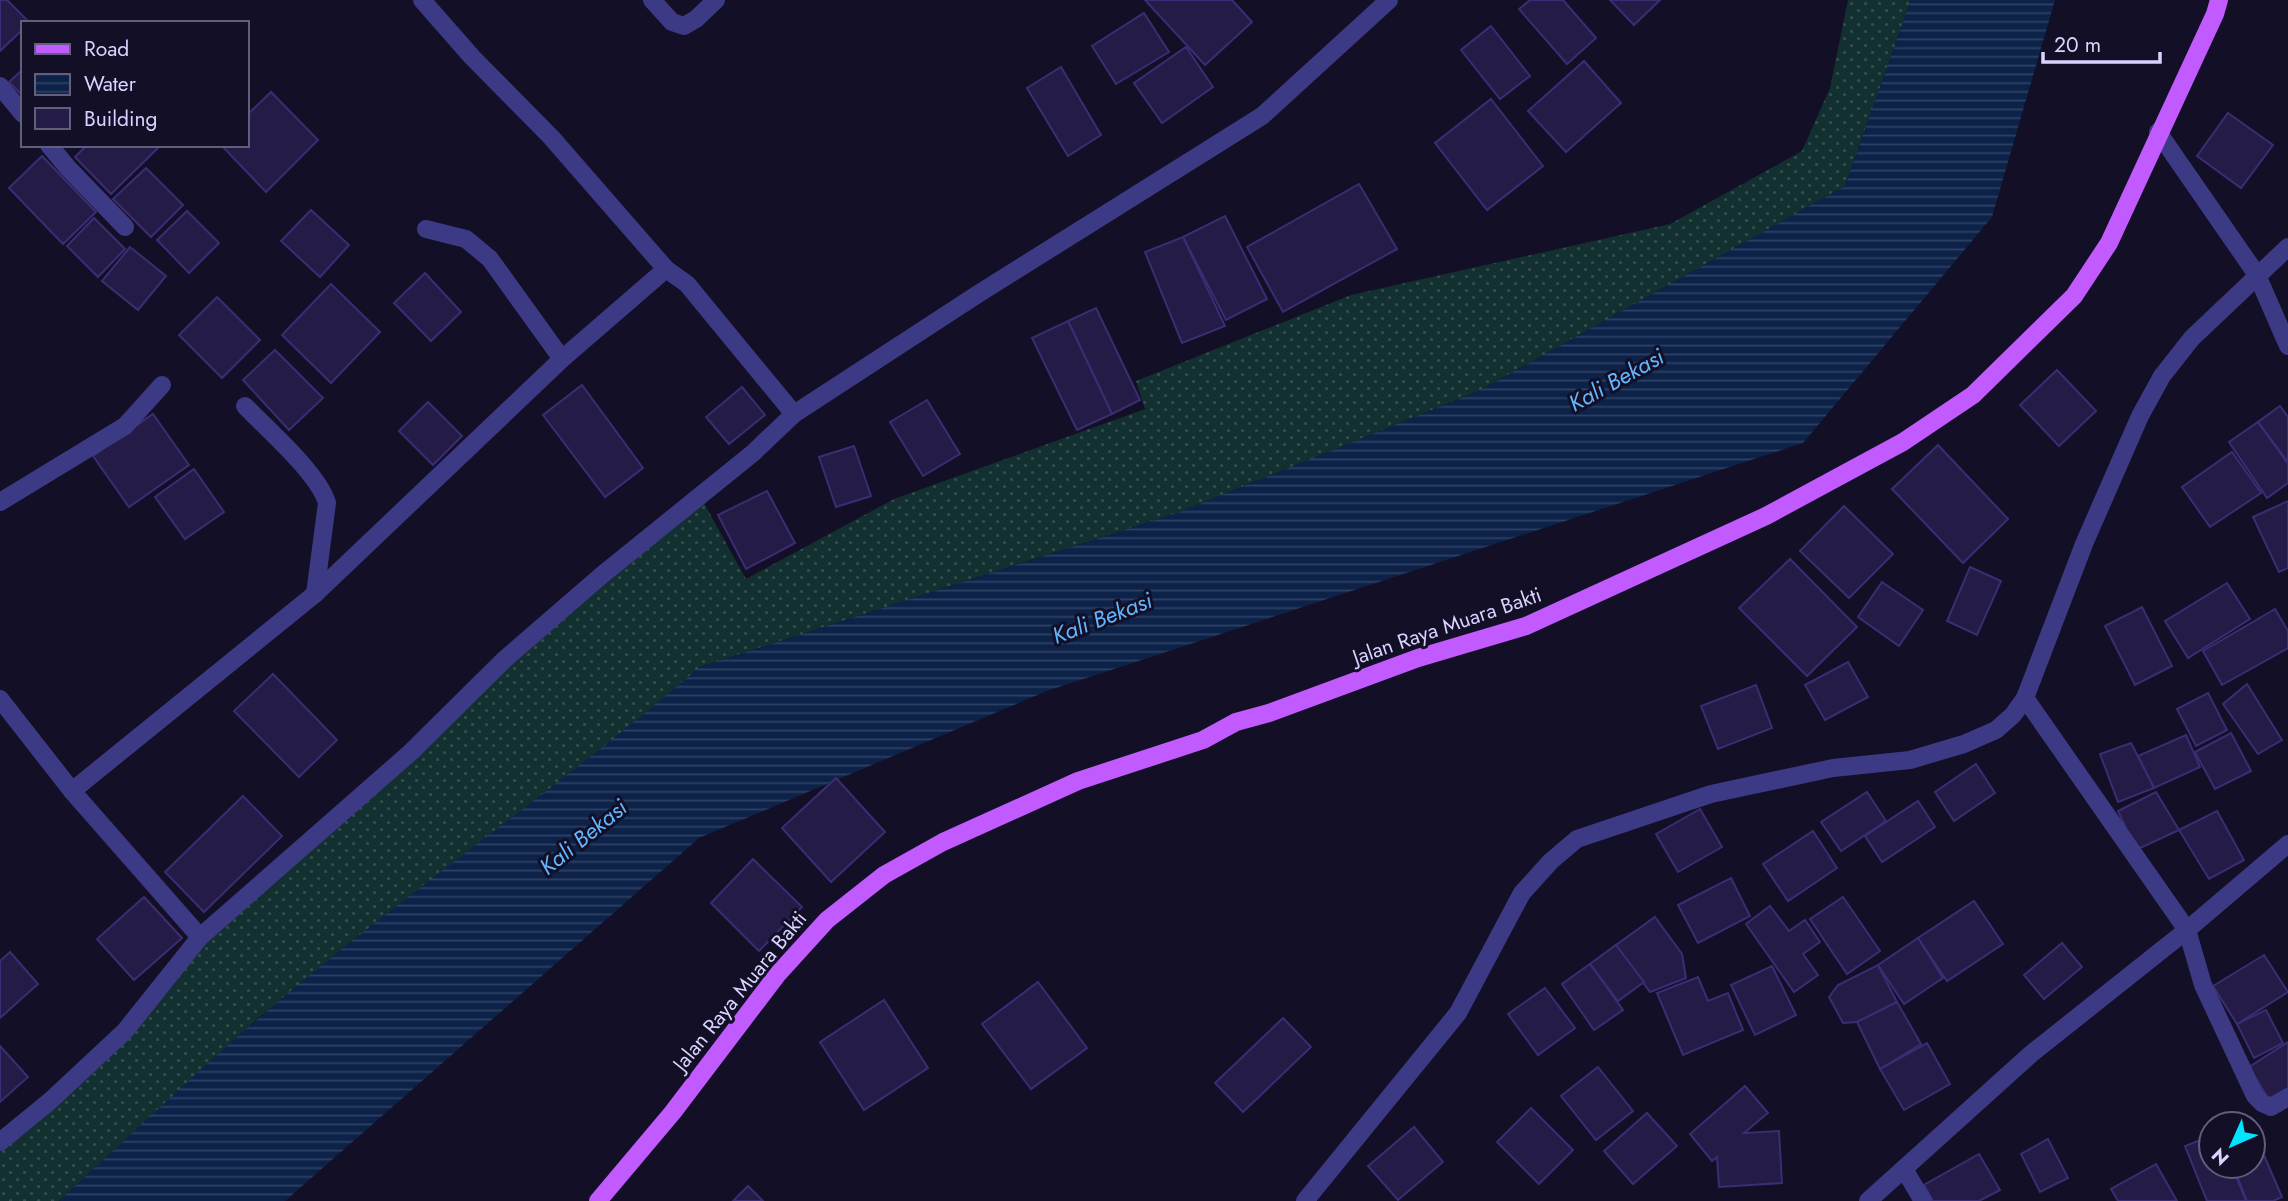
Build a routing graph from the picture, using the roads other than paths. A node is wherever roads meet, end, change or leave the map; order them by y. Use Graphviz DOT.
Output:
graph roads {
  1 [pos="422,0"];
  2 [pos="652,0"];
  3 [pos="716,0"];
  4 [pos="1389,0"];
  5 [pos="2219,0"];
  6 [pos="0,86"];
  7 [pos="21,112"];
  8 [pos="2158,132"];
  9 [pos="51,147"];
  10 [pos="125,227"];
  11 [pos="426,229"];
  12 [pos="2288,247"];
  13 [pos="666,269"];
  14 [pos="2257,275"];
  15 [pos="2288,346"];
  16 [pos="562,359"];
  17 [pos="162,385"];
  18 [pos="244,406"];
  19 [pos="794,414"];
  20 [pos="0,502"];
  21 [pos="315,594"];
  22 [pos="2025,698"];
  23 [pos="0,699"];
  24 [pos="72,791"];
  25 [pos="2288,844"];
  26 [pos="2187,930"];
  27 [pos="200,937"];
  28 [pos="2288,1097"];
  29 [pos="0,1142"];
  30 [pos="1904,1169"];
  31 [pos="598,1201"];
  32 [pos="1305,1201"];
  33 [pos="1868,1201"];
  34 [pos="1923,1201"];
  1 -- 13 [label="street"];
  2 -- 3 [label="street"];
  4 -- 19 [label="street"];
  5 -- 8 [label="main road, Jalan Raya Muara Bakti"];
  6 -- 7 [label="street"];
  8 -- 14 [label="street"];
  8 -- 31 [label="main road, Jalan Raya Muara Bakti"];
  9 -- 10 [label="street"];
  11 -- 16 [label="street"];
  12 -- 14 [label="street"];
  13 -- 16 [label="street"];
  13 -- 19 [label="street"];
  14 -- 15 [label="street"];
  14 -- 22 [label="street"];
  16 -- 21 [label="street"];
  17 -- 20 [label="street"];
  18 -- 21 [label="street"];
  19 -- 27 [label="street"];
  21 -- 24 [label="street"];
  22 -- 26 [label="street"];
  22 -- 32 [label="street"];
  23 -- 24 [label="street"];
  24 -- 27 [label="street"];
  25 -- 26 [label="street"];
  26 -- 28 [label="street"];
  26 -- 30 [label="street"];
  27 -- 29 [label="street"];
  30 -- 33 [label="street"];
  30 -- 34 [label="street"];
}
